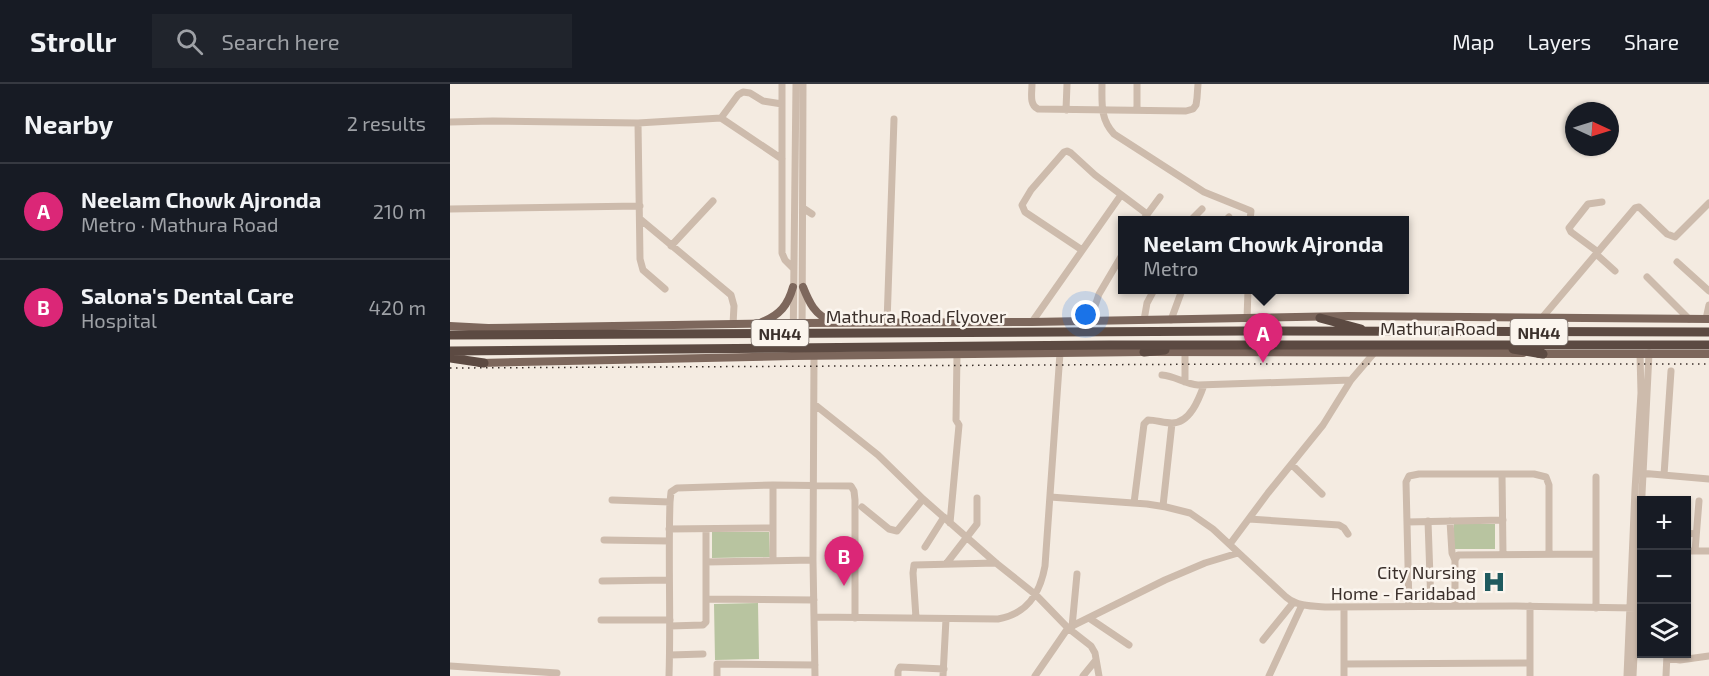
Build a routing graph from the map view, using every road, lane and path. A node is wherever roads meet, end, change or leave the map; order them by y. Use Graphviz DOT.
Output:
graph roads {
  1 [pos="782,84"];
  2 [pos="796,84"];
  3 [pos="803,84"];
  4 [pos="1032,84"];
  5 [pos="1067,84"];
  6 [pos="1102,84"];
  7 [pos="1137,84"];
  8 [pos="1198,84"];
  9 [pos="782,104"];
  10 [pos="1066,110"];
  11 [pos="1137,110"];
  12 [pos="1102,111"];
  13 [pos="721,118"];
  14 [pos="894,119"];
  15 [pos="450,122"];
  16 [pos="638,123"];
  17 [pos="799,131"];
  18 [pos="782,159"];
  19 [pos="1121,195"];
  20 [pos="1160,197"];
  21 [pos="713,201"];
  22 [pos="1602,202"];
  23 [pos="1709,203"];
  24 [pos="640,206"];
  25 [pos="803,208"];
  26 [pos="450,209"];
  27 [pos="1202,209"];
  28 [pos="812,214"];
  29 [pos="1144,216"];
  30 [pos="1146,216"];
  31 [pos="1195,216"];
  32 [pos="1250,216"];
  33 [pos="640,219"];
  34 [pos="671,246"];
  35 [pos="1082,250"];
  36 [pos="1597,253"];
  37 [pos="1118,262"];
  38 [pos="1677,262"];
  39 [pos="793,268"];
  40 [pos="1615,271"];
  41 [pos="1647,277"];
  42 [pos="793,287"];
  43 [pos="803,287"];
  44 [pos="665,290"];
  45 [pos="1709,291"];
  46 [pos="1152,294"];
  47 [pos="1181,294"];
  48 [pos="1248,294"];
  49 [pos="1709,305"];
  50 [pos="1320,318"];
  51 [pos="1247,319"];
  52 [pos="1541,319"];
  53 [pos="1689,319"];
  54 [pos="1707,319"];
  55 [pos="1144,320"];
  56 [pos="1171,320"];
  57 [pos="1090,321"];
  58 [pos="1032,322"];
  59 [pos="768,323"];
  60 [pos="792,323"];
  61 [pos="803,323"];
  62 [pos="841,323"];
  63 [pos="887,323"];
  64 [pos="734,324"];
  65 [pos="756,324"];
  66 [pos="450,326"];
  67 [pos="1347,332"];
  68 [pos="1369,332"];
  69 [pos="1709,332"];
  70 [pos="450,334"];
  71 [pos="1203,345"];
  72 [pos="1482,345"];
  73 [pos="1709,345"];
  74 [pos="450,351"];
  75 [pos="1144,352"];
  76 [pos="1185,352"];
  77 [pos="1060,353"];
  78 [pos="1374,353"];
  79 [pos="1543,354"];
  80 [pos="1644,354"];
  81 [pos="1709,354"];
  82 [pos="957,355"];
  83 [pos="797,356"];
  84 [pos="814,356"];
  85 [pos="844,356"];
  86 [pos="768,357"];
  87 [pos="450,358"];
  88 [pos="450,363"];
  89 [pos="484,363"];
  90 [pos="1671,371"];
  91 [pos="1162,375"];
  92 [pos="1351,380"];
  93 [pos="1185,382"];
  94 [pos="1204,385"];
  95 [pos="814,404"];
  96 [pos="1172,423"];
  97 [pos="1292,465"];
  98 [pos="1639,473"];
  99 [pos="1502,474"];
  100 [pos="1664,475"];
  101 [pos="1596,477"];
  102 [pos="1709,479"];
  103 [pos="773,485"];
  104 [pos="813,485"];
  105 [pos="1322,494"];
  106 [pos="1050,497"];
  107 [pos="977,498"];
  108 [pos="923,499"];
  109 [pos="612,500"];
  110 [pos="1699,501"];
  111 [pos="670,502"];
  112 [pos="1134,503"];
  113 [pos="1163,506"];
  114 [pos="862,507"];
  115 [pos="1249,519"];
  116 [pos="947,520"];
  117 [pos="1503,520"];
  118 [pos="1450,521"];
  119 [pos="1407,522"];
  120 [pos="1428,522"];
  121 [pos="773,528"];
  122 [pos="669,529"];
  123 [pos="706,529"];
  124 [pos="1348,534"];
  125 [pos="1691,534"];
  126 [pos="1696,534"];
  127 [pos="967,537"];
  128 [pos="604,540"];
  129 [pos="669,541"];
  130 [pos="1230,544"];
  131 [pos="925,547"];
  132 [pos="1691,551"];
  133 [pos="1709,551"];
  134 [pos="1238,553"];
  135 [pos="1503,554"];
  136 [pos="1549,554"];
  137 [pos="1596,554"];
  138 [pos="813,560"];
  139 [pos="1455,560"];
  140 [pos="773,561"];
  141 [pos="706,562"];
  142 [pos="996,563"];
  143 [pos="946,564"];
  144 [pos="1077,574"];
  145 [pos="669,580"];
  146 [pos="602,581"];
  147 [pos="1036,595"];
  148 [pos="707,599"];
  149 [pos="814,600"];
  150 [pos="1293,603"];
  151 [pos="1302,605"];
  152 [pos="1409,606"];
  153 [pos="1431,606"];
  154 [pos="1455,606"];
  155 [pos="1530,606"];
  156 [pos="1344,607"];
  157 [pos="1596,608"];
  158 [pos="1633,608"];
  159 [pos="814,617"];
  160 [pos="855,618"];
  161 [pos="916,618"];
  162 [pos="1089,618"];
  163 [pos="946,619"];
  164 [pos="601,620"];
  165 [pos="670,623"];
  166 [pos="1070,628"];
  167 [pos="1263,639"];
  168 [pos="1129,645"];
  169 [pos="703,654"];
  170 [pos="670,655"];
  171 [pos="1709,656"];
  172 [pos="1667,658"];
  173 [pos="1674,658"];
  174 [pos="1096,660"];
  175 [pos="1530,663"];
  176 [pos="1344,664"];
  177 [pos="815,665"];
  178 [pos="450,666"];
  179 [pos="557,673"];
  180 [pos="943,673"];
  181 [pos="669,676"];
  182 [pos="717,676"];
  183 [pos="815,676"];
  184 [pos="898,676"];
  185 [pos="1035,676"];
  186 [pos="1083,676"];
  187 [pos="1099,676"];
  188 [pos="1269,676"];
  189 [pos="1344,676"];
  190 [pos="1530,676"];
  191 [pos="1627,676"];
  192 [pos="1633,676"];
  193 [pos="1666,676"];
  1 -- 9 [label="street"];
  2 -- 17 [label="street"];
  3 -- 17 [label="street"];
  4 -- 10 [label="street"];
  5 -- 10 [label="street"];
  6 -- 12 [label="street"];
  7 -- 11 [label="street"];
  8 -- 11 [label="street"];
  9 -- 13 [label="street"];
  9 -- 18 [label="street"];
  10 -- 12 [label="street"];
  11 -- 12 [label="street"];
  12 -- 32 [label="street"];
  13 -- 16 [label="street"];
  13 -- 18 [label="street"];
  14 -- 63 [label="street"];
  15 -- 16 [label="street"];
  16 -- 24 [label="street"];
  17 -- 25 [label="street"];
  17 -- 39 [label="street"];
  18 -- 39 [label="street"];
  19 -- 29 [label="street"];
  19 -- 35 [label="street"];
  19 -- 35 [label="street"];
  20 -- 30 [label="street"];
  21 -- 34 [label="street"];
  22 -- 36 [label="street"];
  23 -- 36 [label="street"];
  24 -- 26 [label="street"];
  24 -- 33 [label="street"];
  25 -- 28 [label="street"];
  25 -- 43 [label="street"];
  27 -- 31 [label="street"];
  33 -- 34 [label="street"];
  33 -- 44 [label="street"];
  34 -- 64 [label="street"];
  35 -- 58 [label="street"];
  36 -- 40 [label="street"];
  36 -- 52 [label="street"];
  37 -- 57 [label="street"];
  38 -- 45 [label="street"];
  39 -- 42 [label="street"];
  41 -- 53 [label="street"];
  42 -- 60 [label="street"];
  42 -- 65 [label="main road"];
  43 -- 61 [label="street"];
  43 -- 62 [label="main road"];
  46 -- 55 [label="street"];
  47 -- 56 [label="street"];
  48 -- 51 [label="street"];
  49 -- 54 [label="street"];
  50 -- 51 [label="main road"];
  50 -- 52 [label="main road"];
  50 -- 68 [label="highway"];
  51 -- 56 [label="main road"];
  52 -- 53 [label="main road"];
  53 -- 54 [label="main road"];
  55 -- 56 [label="main road"];
  55 -- 57 [label="main road"];
  57 -- 58 [label="main road"];
  58 -- 63 [label="main road"];
  59 -- 60 [label="main road"];
  59 -- 65 [label="main road"];
  59 -- 86 [label="main road"];
  60 -- 61 [label="main road"];
  60 -- 83 [label="street"];
  61 -- 62 [label="main road"];
  61 -- 83 [label="street"];
  62 -- 63 [label="main road"];
  62 -- 85 [label="main road"];
  64 -- 65 [label="main road"];
  64 -- 66 [label="main road"];
  67 -- 68 [label="highway, Mathura Road / NH44"];
  67 -- 70 [label="highway, Mathura Road Flyover / NH44"];
  68 -- 69 [label="highway, Mathura Road / NH44"];
  71 -- 72 [label="highway, Mathura Road / NH44"];
  71 -- 74 [label="highway, Mathura Road Flyover / NH44"];
  71 -- 75 [label="highway"];
  72 -- 73 [label="highway, Mathura Road / NH44"];
  72 -- 79 [label="highway"];
  75 -- 76 [label="main road"];
  75 -- 77 [label="main road"];
  76 -- 78 [label="main road"];
  76 -- 93 [label="street"];
  77 -- 82 [label="main road"];
  77 -- 106 [label="street"];
  78 -- 79 [label="main road"];
  78 -- 92 [label="street"];
  79 -- 80 [label="main road"];
  80 -- 81 [label="main road"];
  80 -- 98 [label="street"];
  82 -- 85 [label="main road"];
  82 -- 116 [label="street"];
  83 -- 84 [label="main road"];
  83 -- 86 [label="main road"];
  84 -- 85 [label="main road"];
  84 -- 95 [label="street"];
  86 -- 89 [label="main road"];
  87 -- 89 [label="highway"];
  88 -- 89 [label="main road"];
  90 -- 100 [label="street"];
  91 -- 93 [label="street"];
  92 -- 94 [label="street"];
  92 -- 97 [label="street"];
  93 -- 94 [label="street"];
  94 -- 96 [label="street"];
  95 -- 104 [label="street"];
  95 -- 108 [label="street"];
  96 -- 112 [label="street"];
  96 -- 113 [label="street"];
  97 -- 105 [label="street"];
  97 -- 115 [label="street"];
  98 -- 100 [label="street"];
  98 -- 158 [label="street"];
  99 -- 117 [label="street"];
  99 -- 119 [label="street"];
  99 -- 136 [label="street"];
  100 -- 102 [label="street"];
  101 -- 137 [label="street"];
  103 -- 104 [label="street"];
  103 -- 111 [label="street"];
  103 -- 121 [label="street"];
  104 -- 138 [label="street"];
  104 -- 160 [label="street"];
  106 -- 112 [label="street"];
  106 -- 147 [label="street"];
  107 -- 127 [label="street"];
  108 -- 114 [label="street"];
  108 -- 116 [label="street"];
  109 -- 111 [label="street"];
  110 -- 126 [label="street"];
  111 -- 122 [label="street"];
  112 -- 113 [label="street"];
  113 -- 130 [label="street"];
  115 -- 124 [label="street"];
  115 -- 130 [label="street"];
  116 -- 127 [label="street"];
  116 -- 131 [label="street"];
  117 -- 118 [label="street"];
  117 -- 135 [label="street"];
  118 -- 120 [label="street"];
  118 -- 139 [label="street"];
  119 -- 120 [label="street"];
  119 -- 152 [label="street"];
  120 -- 153 [label="street"];
  121 -- 123 [label="street"];
  121 -- 140 [label="street"];
  122 -- 123 [label="street"];
  122 -- 129 [label="street"];
  123 -- 141 [label="street"];
  125 -- 126 [label="street"];
  126 -- 132 [label="street"];
  127 -- 142 [label="street"];
  127 -- 143 [label="street"];
  128 -- 129 [label="street"];
  129 -- 145 [label="street"];
  130 -- 134 [label="street"];
  132 -- 133 [label="street"];
  134 -- 150 [label="street"];
  134 -- 162 [label="street"];
  135 -- 136 [label="street"];
  135 -- 139 [label="street"];
  136 -- 137 [label="street"];
  137 -- 157 [label="street"];
  138 -- 140 [label="street"];
  138 -- 149 [label="street"];
  139 -- 154 [label="street"];
  140 -- 141 [label="street"];
  141 -- 148 [label="street"];
  142 -- 143 [label="street"];
  142 -- 147 [label="street"];
  143 -- 161 [label="street"];
  144 -- 166 [label="street"];
  145 -- 146 [label="street"];
  145 -- 165 [label="street"];
  147 -- 163 [label="street"];
  147 -- 166 [label="street"];
  148 -- 149 [label="street"];
  148 -- 165 [label="street"];
  149 -- 159 [label="street"];
  150 -- 151 [label="street"];
  150 -- 167 [label="street"];
  151 -- 156 [label="street"];
  151 -- 188 [label="street"];
  152 -- 153 [label="street"];
  152 -- 156 [label="street"];
  153 -- 154 [label="street"];
  154 -- 155 [label="street"];
  155 -- 157 [label="street"];
  155 -- 175 [label="street"];
  156 -- 176 [label="street"];
  157 -- 158 [label="street"];
  158 -- 191 [label="street"];
  158 -- 192 [label="street"];
  159 -- 160 [label="street"];
  159 -- 177 [label="street"];
  160 -- 161 [label="street"];
  161 -- 163 [label="street"];
  162 -- 166 [label="street"];
  162 -- 168 [label="street"];
  163 -- 180 [label="street"];
  164 -- 165 [label="street"];
  165 -- 170 [label="street"];
  166 -- 174 [label="street"];
  166 -- 185 [label="street"];
  169 -- 170 [label="street"];
  170 -- 181 [label="street"];
  171 -- 173 [label="street"];
  172 -- 193 [label="street"];
  174 -- 186 [label="street"];
  174 -- 187 [label="street"];
  175 -- 176 [label="street"];
  175 -- 190 [label="street"];
  176 -- 189 [label="street"];
  177 -- 182 [label="street"];
  177 -- 183 [label="street"];
  178 -- 179 [label="street"];
  180 -- 184 [label="street"];
}
